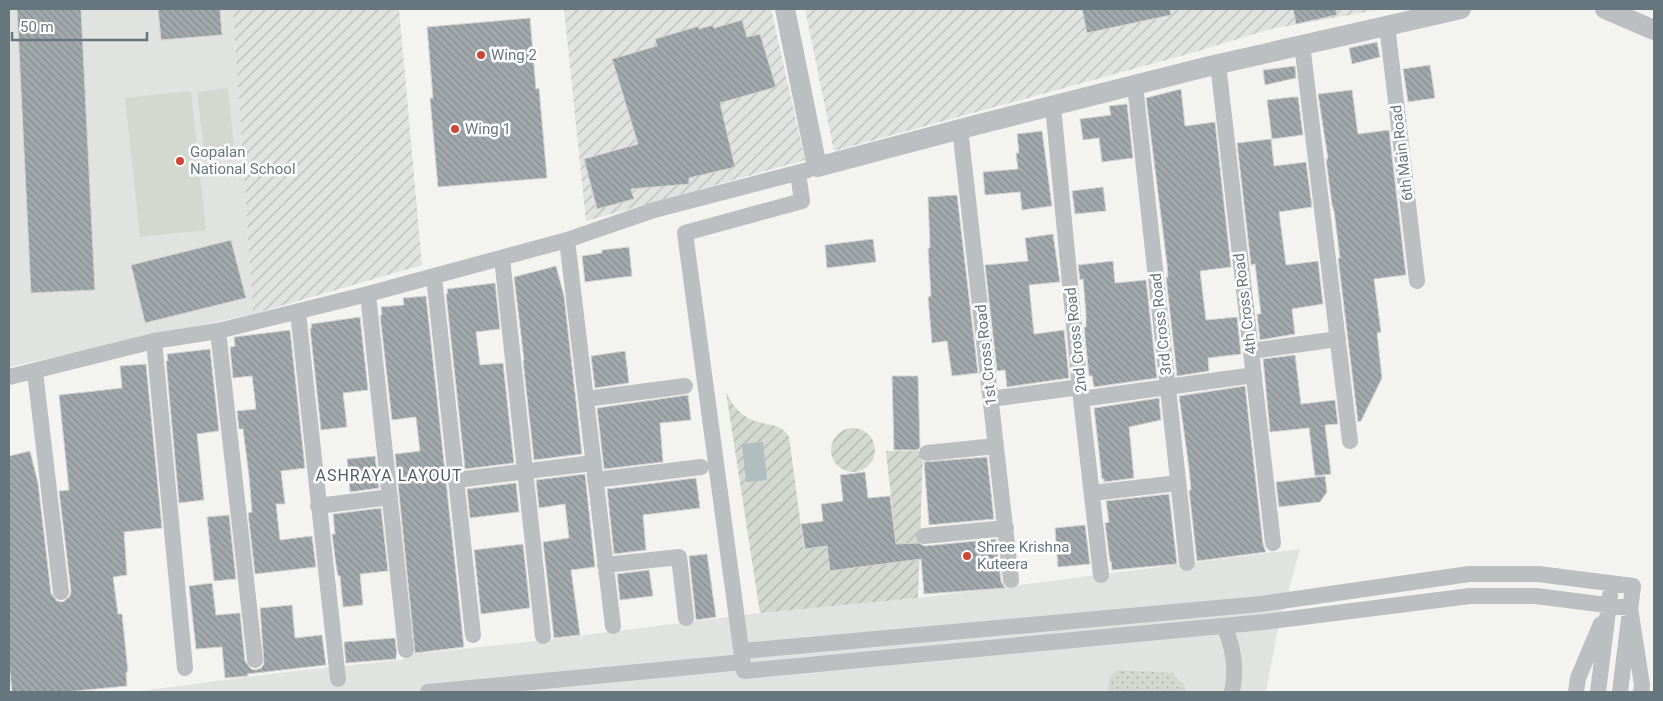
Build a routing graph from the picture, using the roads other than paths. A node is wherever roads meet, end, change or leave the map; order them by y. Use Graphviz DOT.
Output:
graph roads {
  1 [pos="785,9"];
  2 [pos="1461,9"];
  3 [pos="1605,9"];
  4 [pos="1387,25"];
  5 [pos="1654,30"];
  6 [pos="1302,44"];
  7 [pos="1218,64"];
  8 [pos="1135,85"];
  9 [pos="1053,106"];
  10 [pos="960,130"];
  11 [pos="817,167"];
  12 [pos="798,173"];
  13 [pos="567,240"];
  14 [pos="502,258"];
  15 [pos="434,277"];
  16 [pos="1417,281"];
  17 [pos="368,294"];
  18 [pos="298,312"];
  19 [pos="218,331"];
  20 [pos="1338,340"];
  21 [pos="154,341"];
  22 [pos="1251,351"];
  23 [pos="35,372"];
  24 [pos="1254,375"];
  25 [pos="9,377"];
  26 [pos="685,386"];
  27 [pos="1168,387"];
  28 [pos="1081,393"];
  29 [pos="991,399"];
  30 [pos="586,400"];
  31 [pos="1350,440"];
  32 [pos="996,446"];
  33 [pos="927,453"];
  34 [pos="594,463"];
  35 [pos="701,467"];
  36 [pos="526,471"];
  37 [pos="456,480"];
  38 [pos="595,480"];
  39 [pos="1178,483"];
  40 [pos="1092,493"];
  41 [pos="390,497"];
  42 [pos="318,506"];
  43 [pos="1006,528"];
  44 [pos="924,536"];
  45 [pos="1273,543"];
  46 [pos="1187,563"];
  47 [pos="606,565"];
  48 [pos="1101,575"];
  49 [pos="1011,580"];
  50 [pos="1612,583"];
  51 [pos="61,592"];
  52 [pos="1609,604"];
  53 [pos="1630,608"];
  54 [pos="686,618"];
  55 [pos="613,626"];
  56 [pos="1224,626"];
  57 [pos="473,635"];
  58 [pos="543,636"];
  59 [pos="406,650"];
  60 [pos="255,660"];
  61 [pos="743,661"];
  62 [pos="185,668"];
  63 [pos="338,679"];
  64 [pos="428,692"];
  65 [pos="1232,692"];
  66 [pos="1576,692"];
  67 [pos="1598,692"];
  68 [pos="1620,692"];
  69 [pos="1641,692"];
  1 -- 11 [label="street"];
  2 -- 4 [label="street"];
  3 -- 5 [label="street"];
  4 -- 6 [label="street"];
  4 -- 16 [label="street, 6th Main Road"];
  6 -- 7 [label="street"];
  6 -- 20 [label="street"];
  7 -- 8 [label="street"];
  7 -- 22 [label="street, 4th Cross Road"];
  8 -- 9 [label="street"];
  8 -- 27 [label="street, 3rd Cross Road"];
  9 -- 10 [label="street"];
  9 -- 28 [label="street, 2nd Cross Road"];
  10 -- 11 [label="street"];
  10 -- 29 [label="street, 1st Cross Road"];
  11 -- 12 [label="street"];
  12 -- 13 [label="street"];
  12 -- 61 [label="street"];
  13 -- 14 [label="street"];
  13 -- 30 [label="street"];
  14 -- 15 [label="street"];
  14 -- 36 [label="street"];
  15 -- 17 [label="street"];
  15 -- 37 [label="street"];
  17 -- 18 [label="street"];
  17 -- 41 [label="street"];
  18 -- 19 [label="street"];
  18 -- 42 [label="street"];
  19 -- 21 [label="street"];
  19 -- 60 [label="street"];
  20 -- 22 [label="street"];
  20 -- 31 [label="street"];
  21 -- 23 [label="street"];
  21 -- 62 [label="street"];
  22 -- 24 [label="street, 4th Cross Road"];
  23 -- 25 [label="street"];
  23 -- 51 [label="street"];
  24 -- 27 [label="street"];
  24 -- 45 [label="street, 4th Cross Road"];
  26 -- 30 [label="street"];
  27 -- 28 [label="street"];
  27 -- 39 [label="street, 3rd Cross Road"];
  28 -- 29 [label="street"];
  28 -- 40 [label="street, 2nd Cross Road"];
  29 -- 32 [label="street, 1st Cross Road"];
  30 -- 34 [label="street"];
  32 -- 33 [label="street"];
  32 -- 43 [label="street, 1st Cross Road"];
  34 -- 36 [label="street"];
  34 -- 38 [label="street"];
  35 -- 38 [label="street"];
  36 -- 37 [label="street"];
  36 -- 58 [label="street"];
  37 -- 57 [label="street"];
  38 -- 47 [label="street"];
  39 -- 40 [label="street"];
  39 -- 46 [label="street, 3rd Cross Road"];
  40 -- 48 [label="street, 2nd Cross Road"];
  41 -- 42 [label="street"];
  41 -- 59 [label="street"];
  42 -- 63 [label="street"];
  43 -- 44 [label="street"];
  43 -- 49 [label="street, 1st Cross Road"];
  47 -- 54 [label="street"];
  47 -- 55 [label="street"];
  50 -- 52 [label="street"];
  50 -- 53 [label="street"];
  50 -- 61 [label="street"];
  52 -- 53 [label="street"];
  52 -- 56 [label="street"];
  52 -- 66 [label="street"];
  52 -- 67 [label="street"];
  53 -- 68 [label="street"];
  53 -- 69 [label="street"];
  56 -- 61 [label="street"];
  56 -- 65 [label="street"];
  61 -- 64 [label="street"];
}
